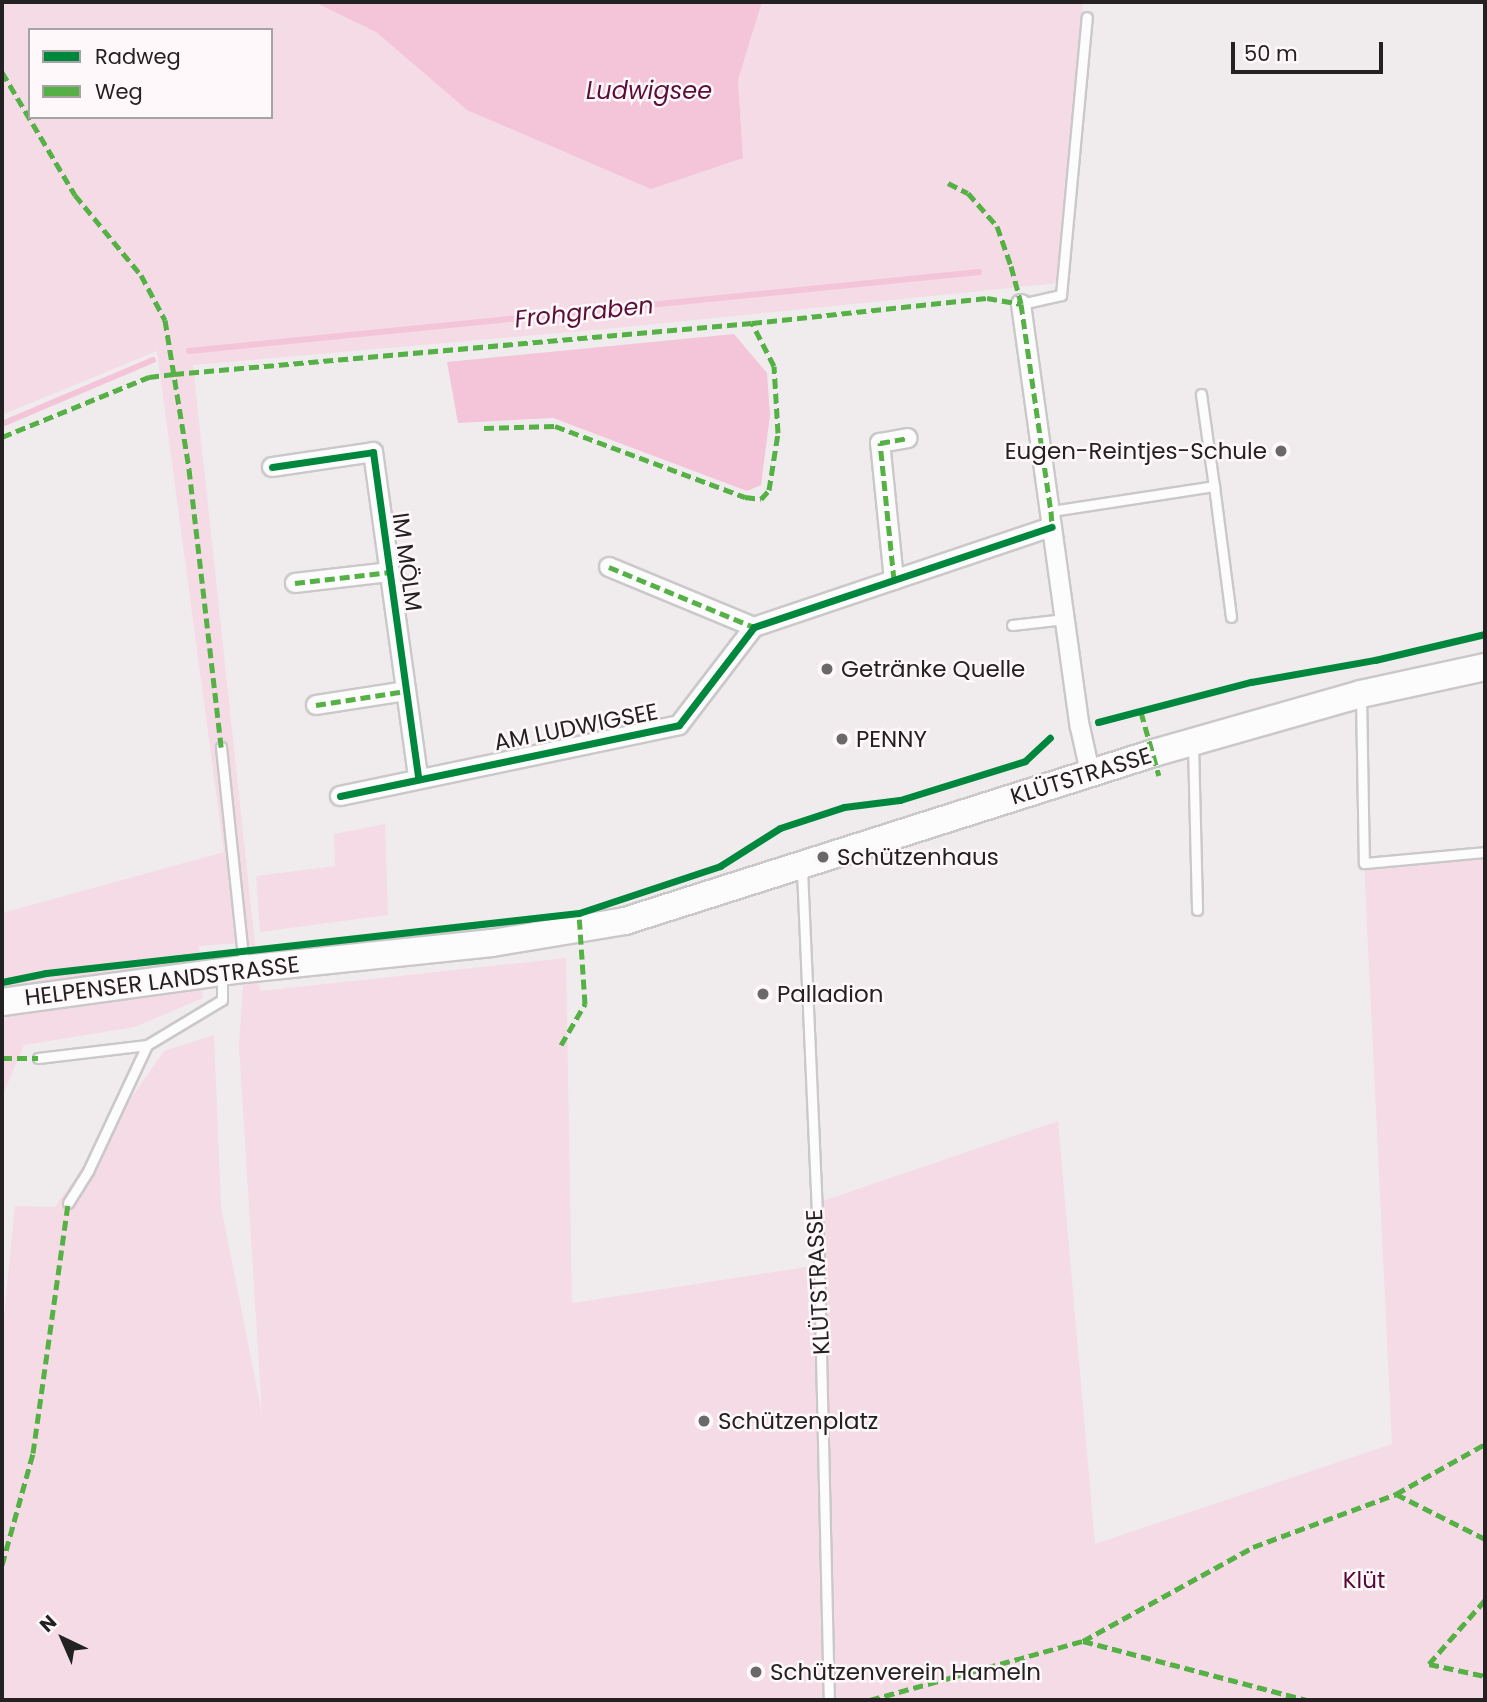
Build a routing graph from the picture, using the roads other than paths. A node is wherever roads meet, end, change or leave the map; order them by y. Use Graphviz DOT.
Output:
graph roads {
  1 [pos="1087,17"];
  2 [pos="1021,304"];
  3 [pos="1201,394"];
  4 [pos="908,438"];
  5 [pos="272,467"];
  6 [pos="1214,486"];
  7 [pos="1051,519"];
  8 [pos="609,566"];
  9 [pos="390,572"];
  10 [pos="894,580"];
  11 [pos="295,583"];
  12 [pos="1231,617"];
  13 [pos="1065,619"];
  14 [pos="1012,625"];
  15 [pos="754,627"];
  16 [pos="1485,667"];
  17 [pos="406,691"];
  18 [pos="1361,694"];
  19 [pos="316,705"];
  20 [pos="1193,742"];
  21 [pos="221,747"];
  22 [pos="1090,772"];
  23 [pos="418,778"];
  24 [pos="340,796"];
  25 [pos="1485,852"];
  26 [pos="802,865"];
  27 [pos="1197,910"];
  28 [pos="322,961"];
  29 [pos="233,970"];
  30 [pos="2,1002"];
  31 [pos="147,1045"];
  32 [pos="38,1058"];
  33 [pos="68,1203"];
  34 [pos="829,1700"];
  1 -- 2 [label="lane"];
  2 -- 7 [label="street"];
  3 -- 6 [label="lane"];
  4 -- 10 [label="street"];
  5 -- 9 [label="street, IM MÖLM"];
  6 -- 7 [label="lane"];
  6 -- 12 [label="lane"];
  7 -- 10 [label="street"];
  7 -- 13 [label="street"];
  8 -- 15 [label="street"];
  9 -- 11 [label="street, IM MÖLM"];
  9 -- 17 [label="street, IM MÖLM"];
  10 -- 15 [label="street"];
  13 -- 14 [label="lane"];
  13 -- 22 [label="street"];
  15 -- 23 [label="street, AM LUDWIGSEE"];
  16 -- 18 [label="main road, KLÜTSTRASSE"];
  17 -- 19 [label="street"];
  17 -- 23 [label="street, IM MÖLM"];
  18 -- 20 [label="main road, KLÜTSTRASSE"];
  18 -- 25 [label="lane"];
  20 -- 22 [label="main road, KLÜTSTRASSE"];
  20 -- 27 [label="lane"];
  21 -- 29 [label="lane"];
  22 -- 26 [label="main road, KLÜTSTRASSE"];
  23 -- 24 [label="street, AM LUDWIGSEE"];
  26 -- 28 [label="main road, KLÜTSTRASSE"];
  26 -- 34 [label="lane, KLÜTSTRASSE"];
  28 -- 29 [label="main road, HELPENSER LANDSTRASSE"];
  29 -- 30 [label="main road, HELPENSER LANDSTRASSE"];
  29 -- 31 [label="lane"];
  31 -- 32 [label="lane"];
  31 -- 33 [label="lane"];
}
